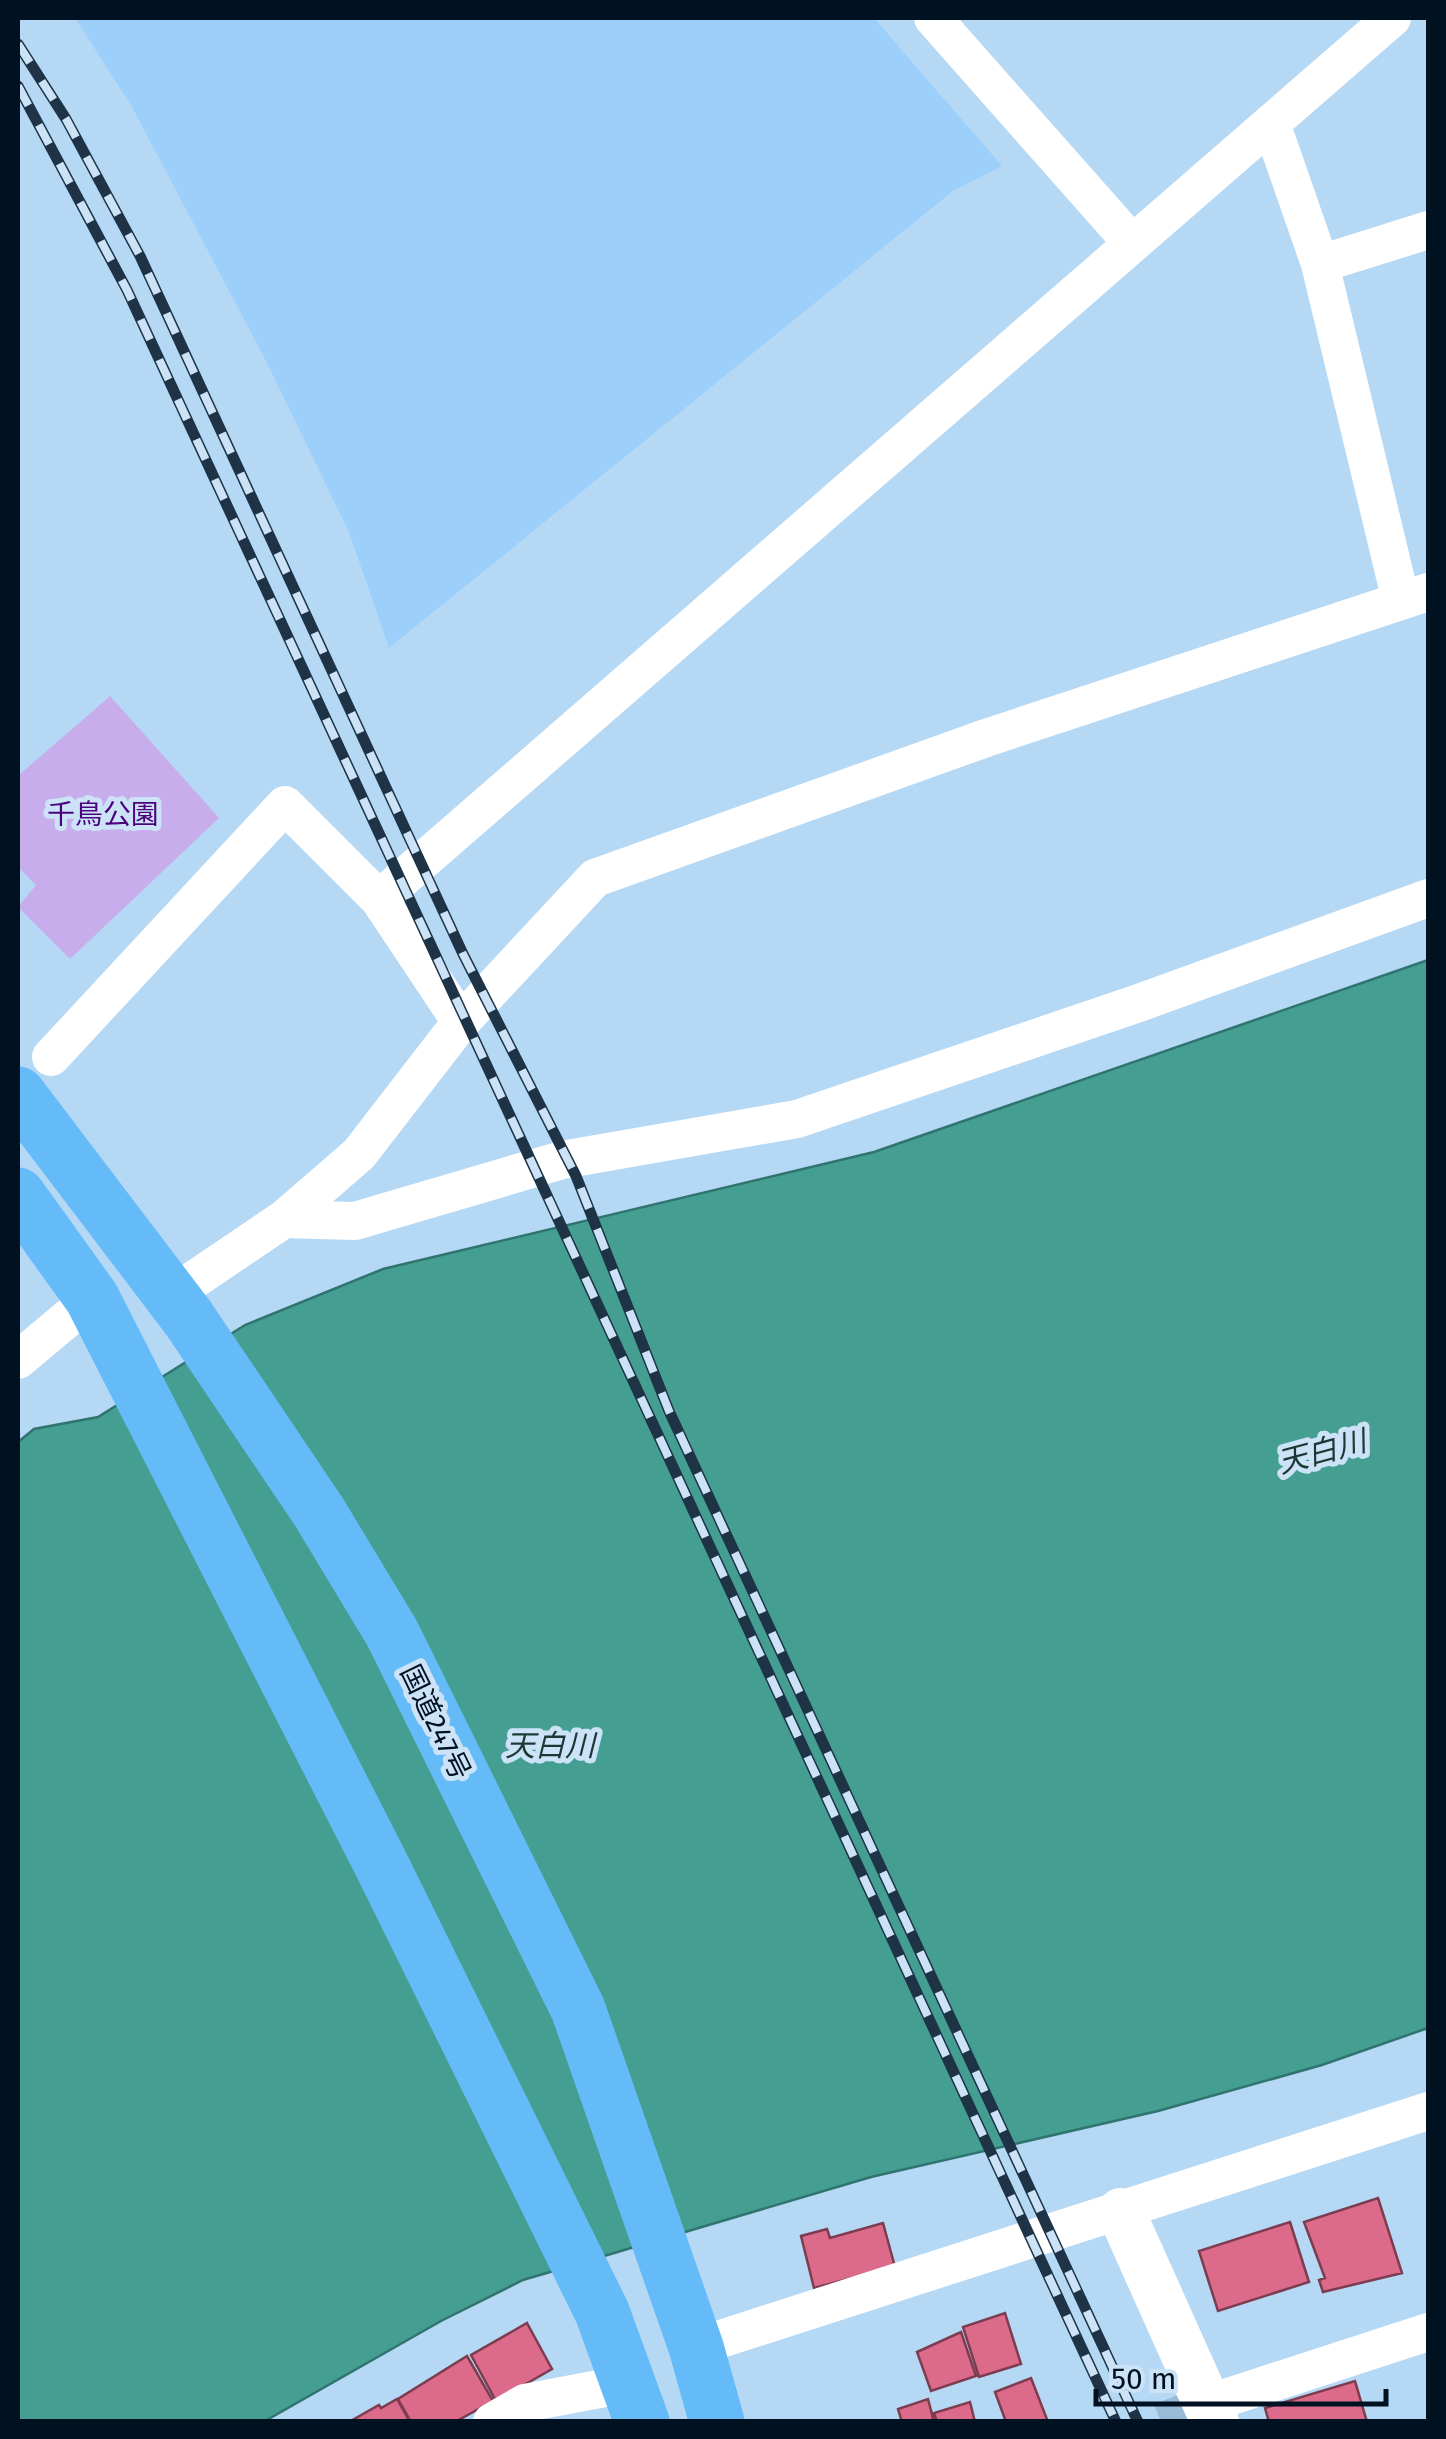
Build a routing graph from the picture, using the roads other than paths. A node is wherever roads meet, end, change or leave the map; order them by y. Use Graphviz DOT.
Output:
graph roads {
  1 [pos="933,18"];
  2 [pos="1392,18"];
  3 [pos="1270,124"];
  4 [pos="1428,230"];
  5 [pos="1132,243"];
  6 [pos="1320,264"];
  7 [pos="1415,596"];
  8 [pos="1428,898"];
  9 [pos="379,899"];
  10 [pos="461,1022"];
  11 [pos="34,1076"];
  12 [pos="18,1196"];
  13 [pos="284,1219"];
  14 [pos="92,1298"];
  15 [pos="180,1307"];
  16 [pos="18,1360"];
  17 [pos="1428,2112"];
  18 [pos="1121,2212"];
  19 [pos="688,2323"];
  20 [pos="1428,2332"];
  21 [pos="636,2402"];
  22 [pos="1210,2413"];
  23 [pos="492,2422"];
  24 [pos="717,2422"];
  1 -- 5 [label="street"];
  2 -- 3 [label="street"];
  3 -- 5 [label="street"];
  3 -- 6 [label="street"];
  4 -- 6 [label="street"];
  5 -- 9 [label="street"];
  6 -- 7 [label="street"];
  7 -- 10 [label="street"];
  8 -- 13 [label="street"];
  9 -- 10 [label="street"];
  9 -- 11 [label="street"];
  10 -- 13 [label="street"];
  11 -- 15 [label="highway, 国道247号"];
  12 -- 14 [label="highway"];
  13 -- 15 [label="street"];
  14 -- 16 [label="street"];
  14 -- 21 [label="highway"];
  15 -- 19 [label="highway, 国道247号"];
  17 -- 18 [label="street"];
  18 -- 19 [label="street"];
  18 -- 22 [label="street"];
  19 -- 24 [label="highway, 国道247号"];
  20 -- 22 [label="street"];
  21 -- 23 [label="street"];
}
